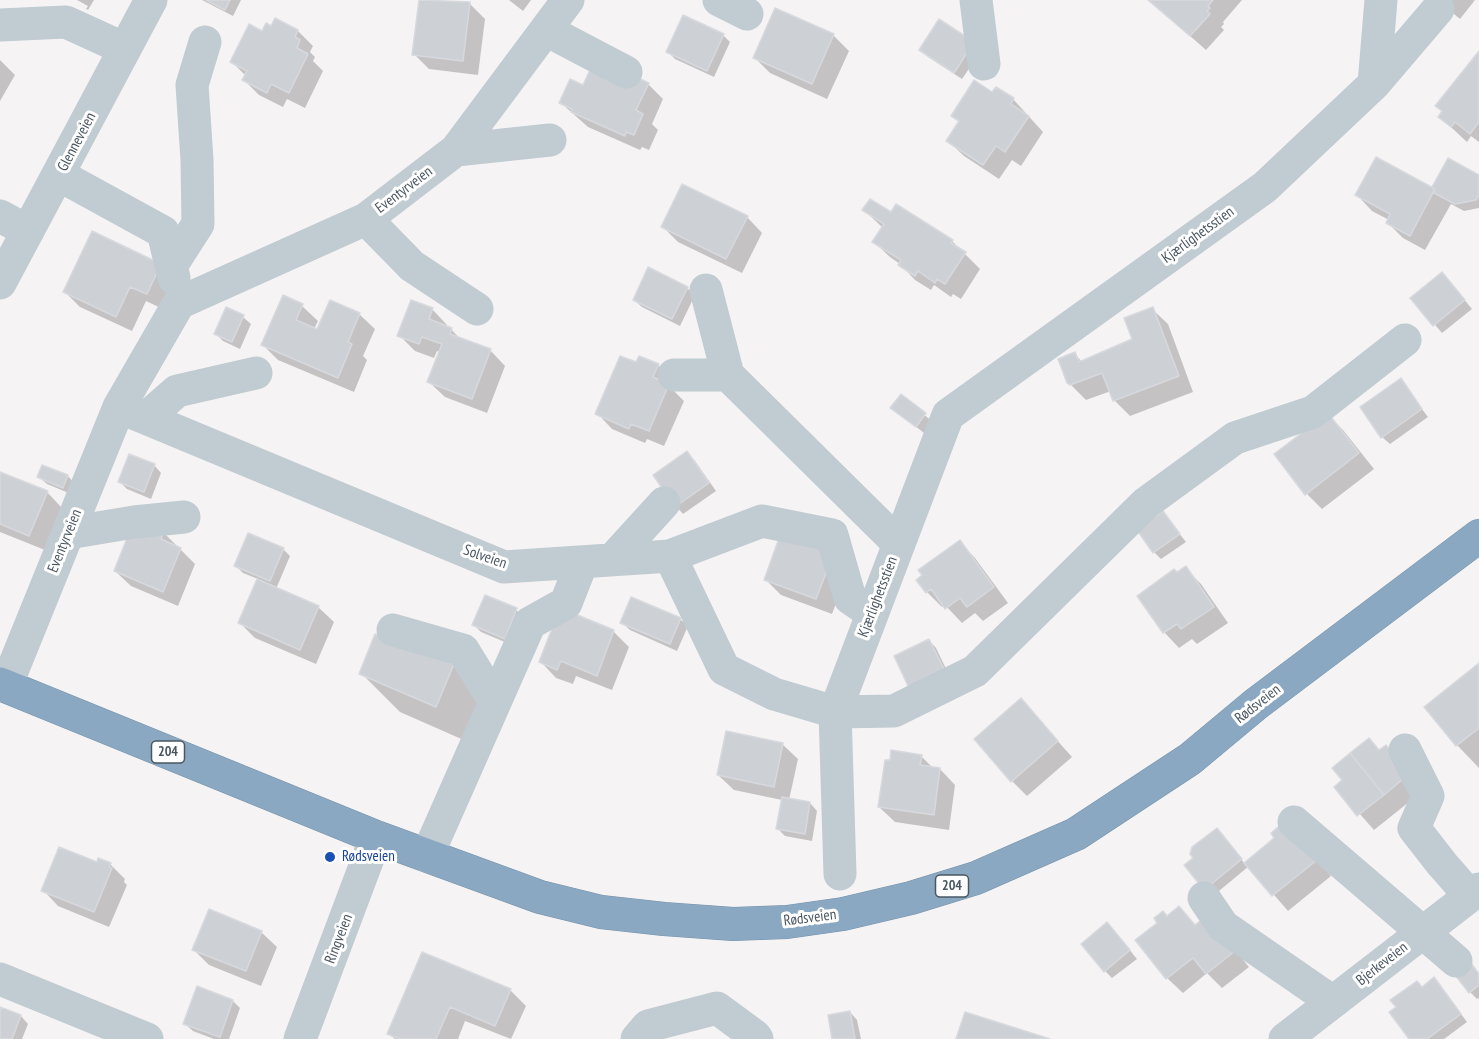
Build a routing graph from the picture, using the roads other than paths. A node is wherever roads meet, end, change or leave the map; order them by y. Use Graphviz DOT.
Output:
graph roads {
  1 [pos="151,0"];
  2 [pos="568,0"];
  3 [pos="976,0"];
  4 [pos="1381,0"];
  5 [pos="1438,9"];
  6 [pos="0,25"];
  7 [pos="546,30"];
  8 [pos="205,42"];
  9 [pos="125,49"];
  10 [pos="984,64"];
  11 [pos="626,72"];
  12 [pos="1374,84"];
  13 [pos="550,140"];
  14 [pos="456,150"];
  15 [pos="59,175"];
  16 [pos="0,216"];
  17 [pos="366,219"];
  18 [pos="28,231"];
  19 [pos="171,266"];
  20 [pos="0,283"];
  21 [pos="706,290"];
  22 [pos="179,303"];
  23 [pos="477,309"];
  24 [pos="1405,340"];
  25 [pos="256,373"];
  26 [pos="674,375"];
  27 [pos="728,375"];
  28 [pos="132,413"];
  29 [pos="664,503"];
  30 [pos="184,517"];
  31 [pos="68,533"];
  32 [pos="1479,536"];
  33 [pos="899,544"];
  34 [pos="670,556"];
  35 [pos="597,561"];
  36 [pos="872,613"];
  37 [pos="393,630"];
  38 [pos="3,685"];
  39 [pos="495,702"];
  40 [pos="835,712"];
  41 [pos="1406,750"];
  42 [pos="1294,822"];
  43 [pos="376,837"];
  44 [pos="427,856"];
  45 [pos="840,874"];
  46 [pos="1475,892"];
  47 [pos="1204,898"];
  48 [pos="1424,932"];
  49 [pos="1456,962"];
  50 [pos="0,979"];
  51 [pos="1333,1002"];
  52 [pos="147,1039"];
  53 [pos="300,1039"];
  54 [pos="637,1039"];
  55 [pos="757,1039"];
  56 [pos="1286,1039"];
  1 -- 9 [label="street, Glenneveien"];
  2 -- 7 [label="street, Eventyrveien"];
  3 -- 10 [label="street"];
  4 -- 12 [label="street"];
  5 -- 12 [label="street, Kjærlighetsstien"];
  6 -- 9 [label="street"];
  7 -- 11 [label="street"];
  7 -- 14 [label="street, Eventyrveien"];
  8 -- 19 [label="street"];
  9 -- 15 [label="street, Glenneveien"];
  12 -- 33 [label="street, Kjærlighetsstien"];
  13 -- 14 [label="street"];
  14 -- 17 [label="street, Eventyrveien"];
  15 -- 18 [label="street, Glenneveien"];
  15 -- 19 [label="street"];
  16 -- 18 [label="street"];
  17 -- 22 [label="street, Eventyrveien"];
  17 -- 23 [label="street"];
  18 -- 20 [label="street, Glenneveien"];
  19 -- 22 [label="street"];
  21 -- 27 [label="street"];
  22 -- 28 [label="street, Eventyrveien"];
  24 -- 40 [label="street"];
  25 -- 28 [label="street"];
  26 -- 27 [label="street"];
  27 -- 33 [label="street"];
  28 -- 31 [label="street, Eventyrveien"];
  28 -- 35 [label="street, Solveien"];
  29 -- 35 [label="street"];
  30 -- 31 [label="street"];
  31 -- 38 [label="street, Eventyrveien"];
  32 -- 44 [label="highway, Rødsveien / 204"];
  33 -- 36 [label="street, Kjærlighetsstien"];
  34 -- 35 [label="street, Solveien"];
  34 -- 36 [label="street, Solveien"];
  34 -- 40 [label="street"];
  35 -- 39 [label="street"];
  36 -- 40 [label="street, Kjærlighetsstien"];
  37 -- 39 [label="street"];
  38 -- 43 [label="highway, Rødsveien / 204"];
  39 -- 44 [label="street"];
  40 -- 45 [label="street"];
  41 -- 46 [label="street"];
  42 -- 48 [label="street"];
  43 -- 44 [label="highway, Rødsveien / 204"];
  43 -- 53 [label="street, Ringveien"];
  46 -- 48 [label="street, Bjerkeveien"];
  47 -- 51 [label="street"];
  48 -- 49 [label="street"];
  48 -- 51 [label="street, Bjerkeveien"];
  50 -- 52 [label="street"];
  51 -- 56 [label="street, Bjerkeveien"];
  54 -- 55 [label="street"];
}
